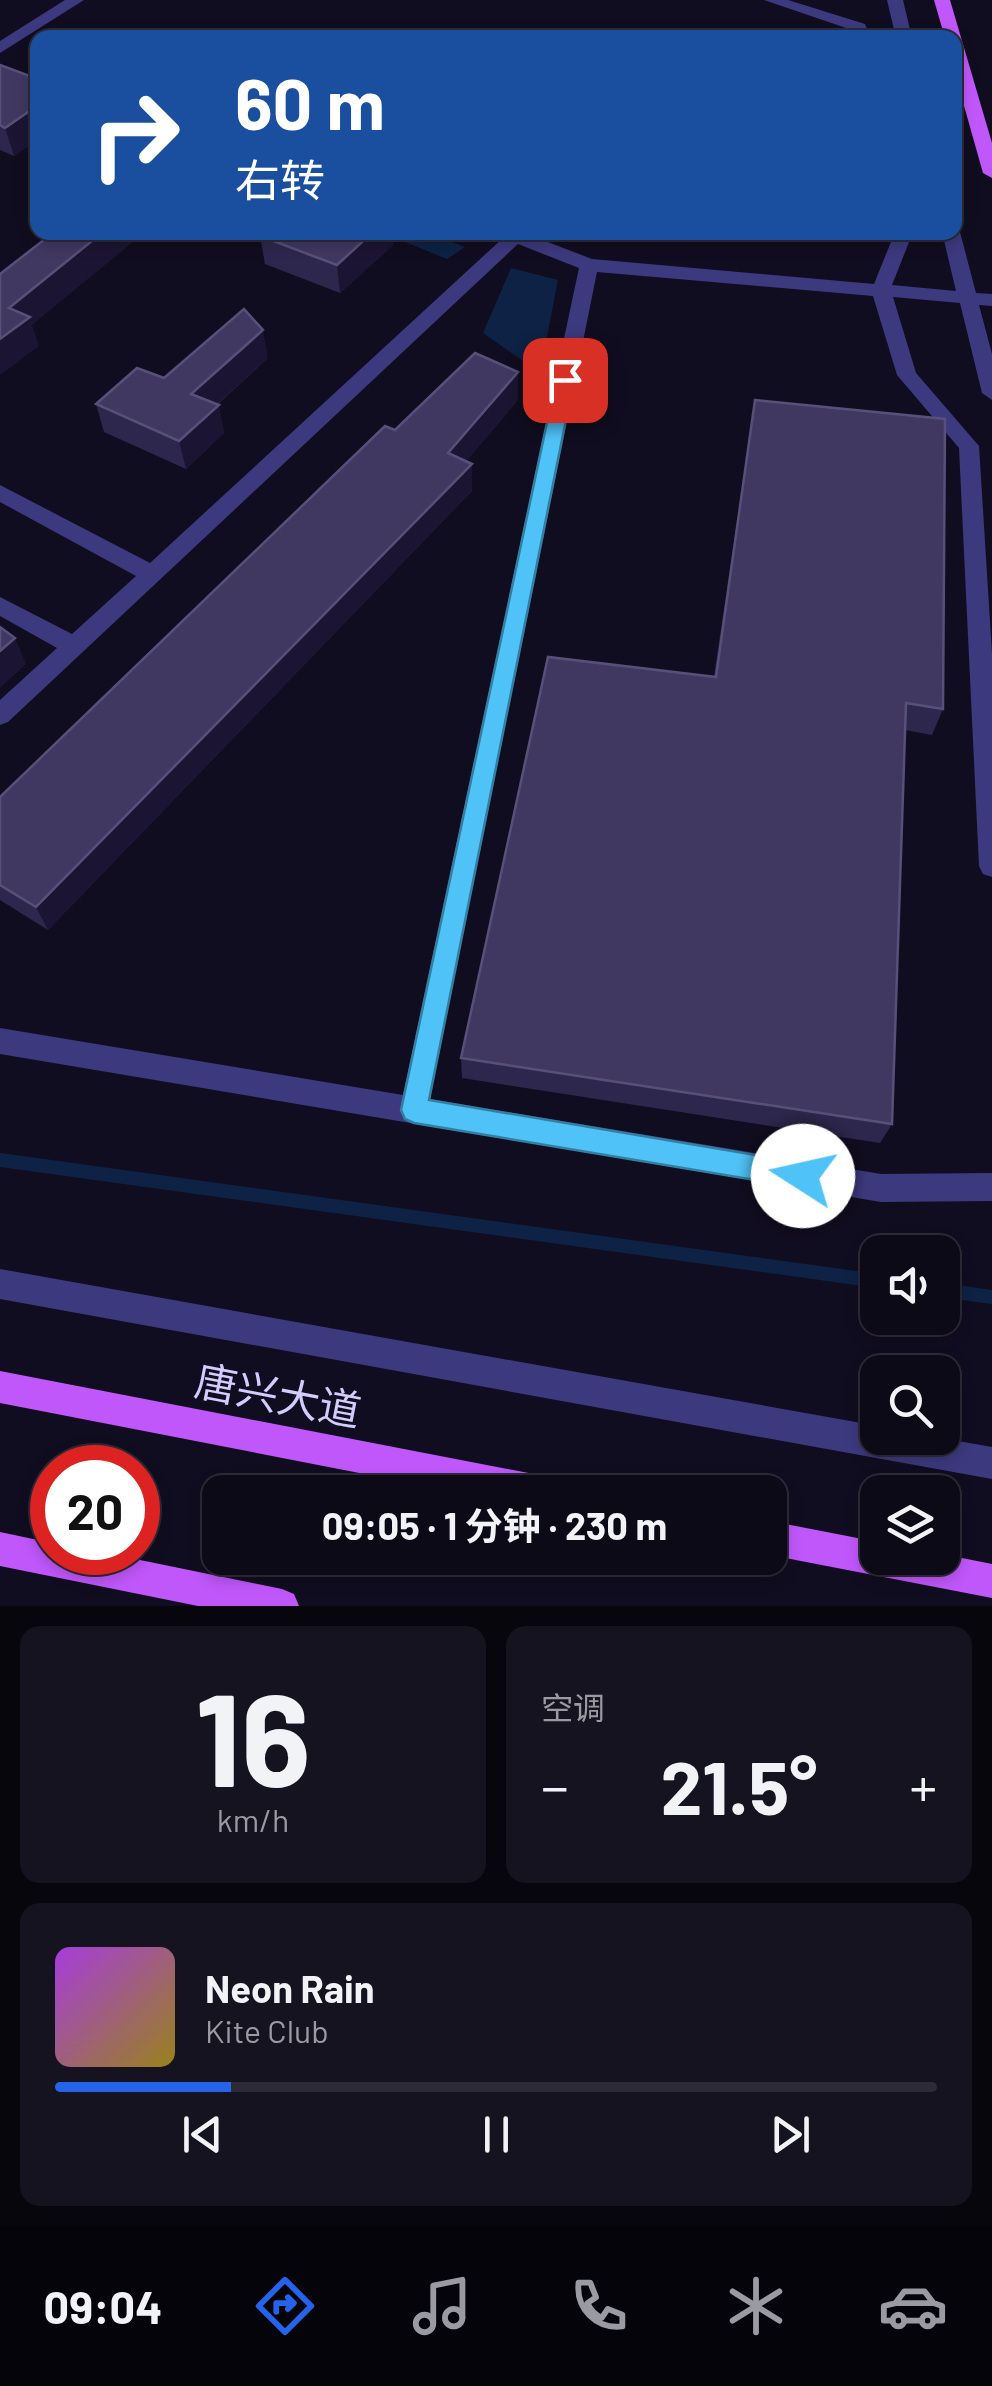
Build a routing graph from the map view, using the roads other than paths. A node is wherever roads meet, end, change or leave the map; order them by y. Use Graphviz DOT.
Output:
graph roads {
  1 [pos="76,0"];
  2 [pos="772,0"];
  3 [pos="896,0"];
  4 [pos="942,0"];
  5 [pos="30,30"];
  6 [pos="31,30"];
  7 [pos="860,30"];
  8 [pos="902,30"];
  9 [pos="951,30"];
  10 [pos="8,45"];
  11 [pos="962,69"];
  12 [pos="992,173"];
  13 [pos="505,240"];
  14 [pos="523,240"];
  15 [pos="901,240"];
  16 [pos="953,240"];
  17 [pos="589,265"];
  18 [pos="881,290"];
  19 [pos="967,297"];
  20 [pos="992,300"];
  21 [pos="992,394"];
  22 [pos="0,493"];
  23 [pos="150,573"];
  24 [pos="0,606"];
  25 [pos="72,645"];
  26 [pos="0,714"];
  27 [pos="992,866"];
  28 [pos="0,1041"];
  29 [pos="414,1110"];
  30 [pos="992,1187"];
  31 [pos="0,1284"];
  32 [pos="0,1387"];
  33 [pos="992,1463"];
  34 [pos="452,1475"];
  35 [pos="787,1541"];
  36 [pos="0,1549"];
  37 [pos="992,1581"];
  38 [pos="282,1606"];
  1 -- 6 [label="lane"];
  2 -- 7 [label="lane"];
  3 -- 8 [label="lane"];
  4 -- 9 [label="main road"];
  5 -- 10 [label="lane"];
  11 -- 12 [label="main road"];
  13 -- 23 [label="lane"];
  14 -- 17 [label="lane"];
  15 -- 18 [label="lane"];
  16 -- 19 [label="lane"];
  17 -- 18 [label="lane"];
  17 -- 29 [label="lane"];
  18 -- 19 [label="lane"];
  18 -- 27 [label="lane"];
  19 -- 20 [label="lane"];
  19 -- 21 [label="lane"];
  22 -- 23 [label="lane"];
  23 -- 25 [label="lane"];
  24 -- 25 [label="lane"];
  25 -- 26 [label="lane"];
  28 -- 29 [label="lane"];
  29 -- 30 [label="lane"];
  31 -- 33 [label="lane"];
  32 -- 34 [label="main road, 唐兴大道"];
  35 -- 37 [label="main road"];
  36 -- 38 [label="main road"];
}
